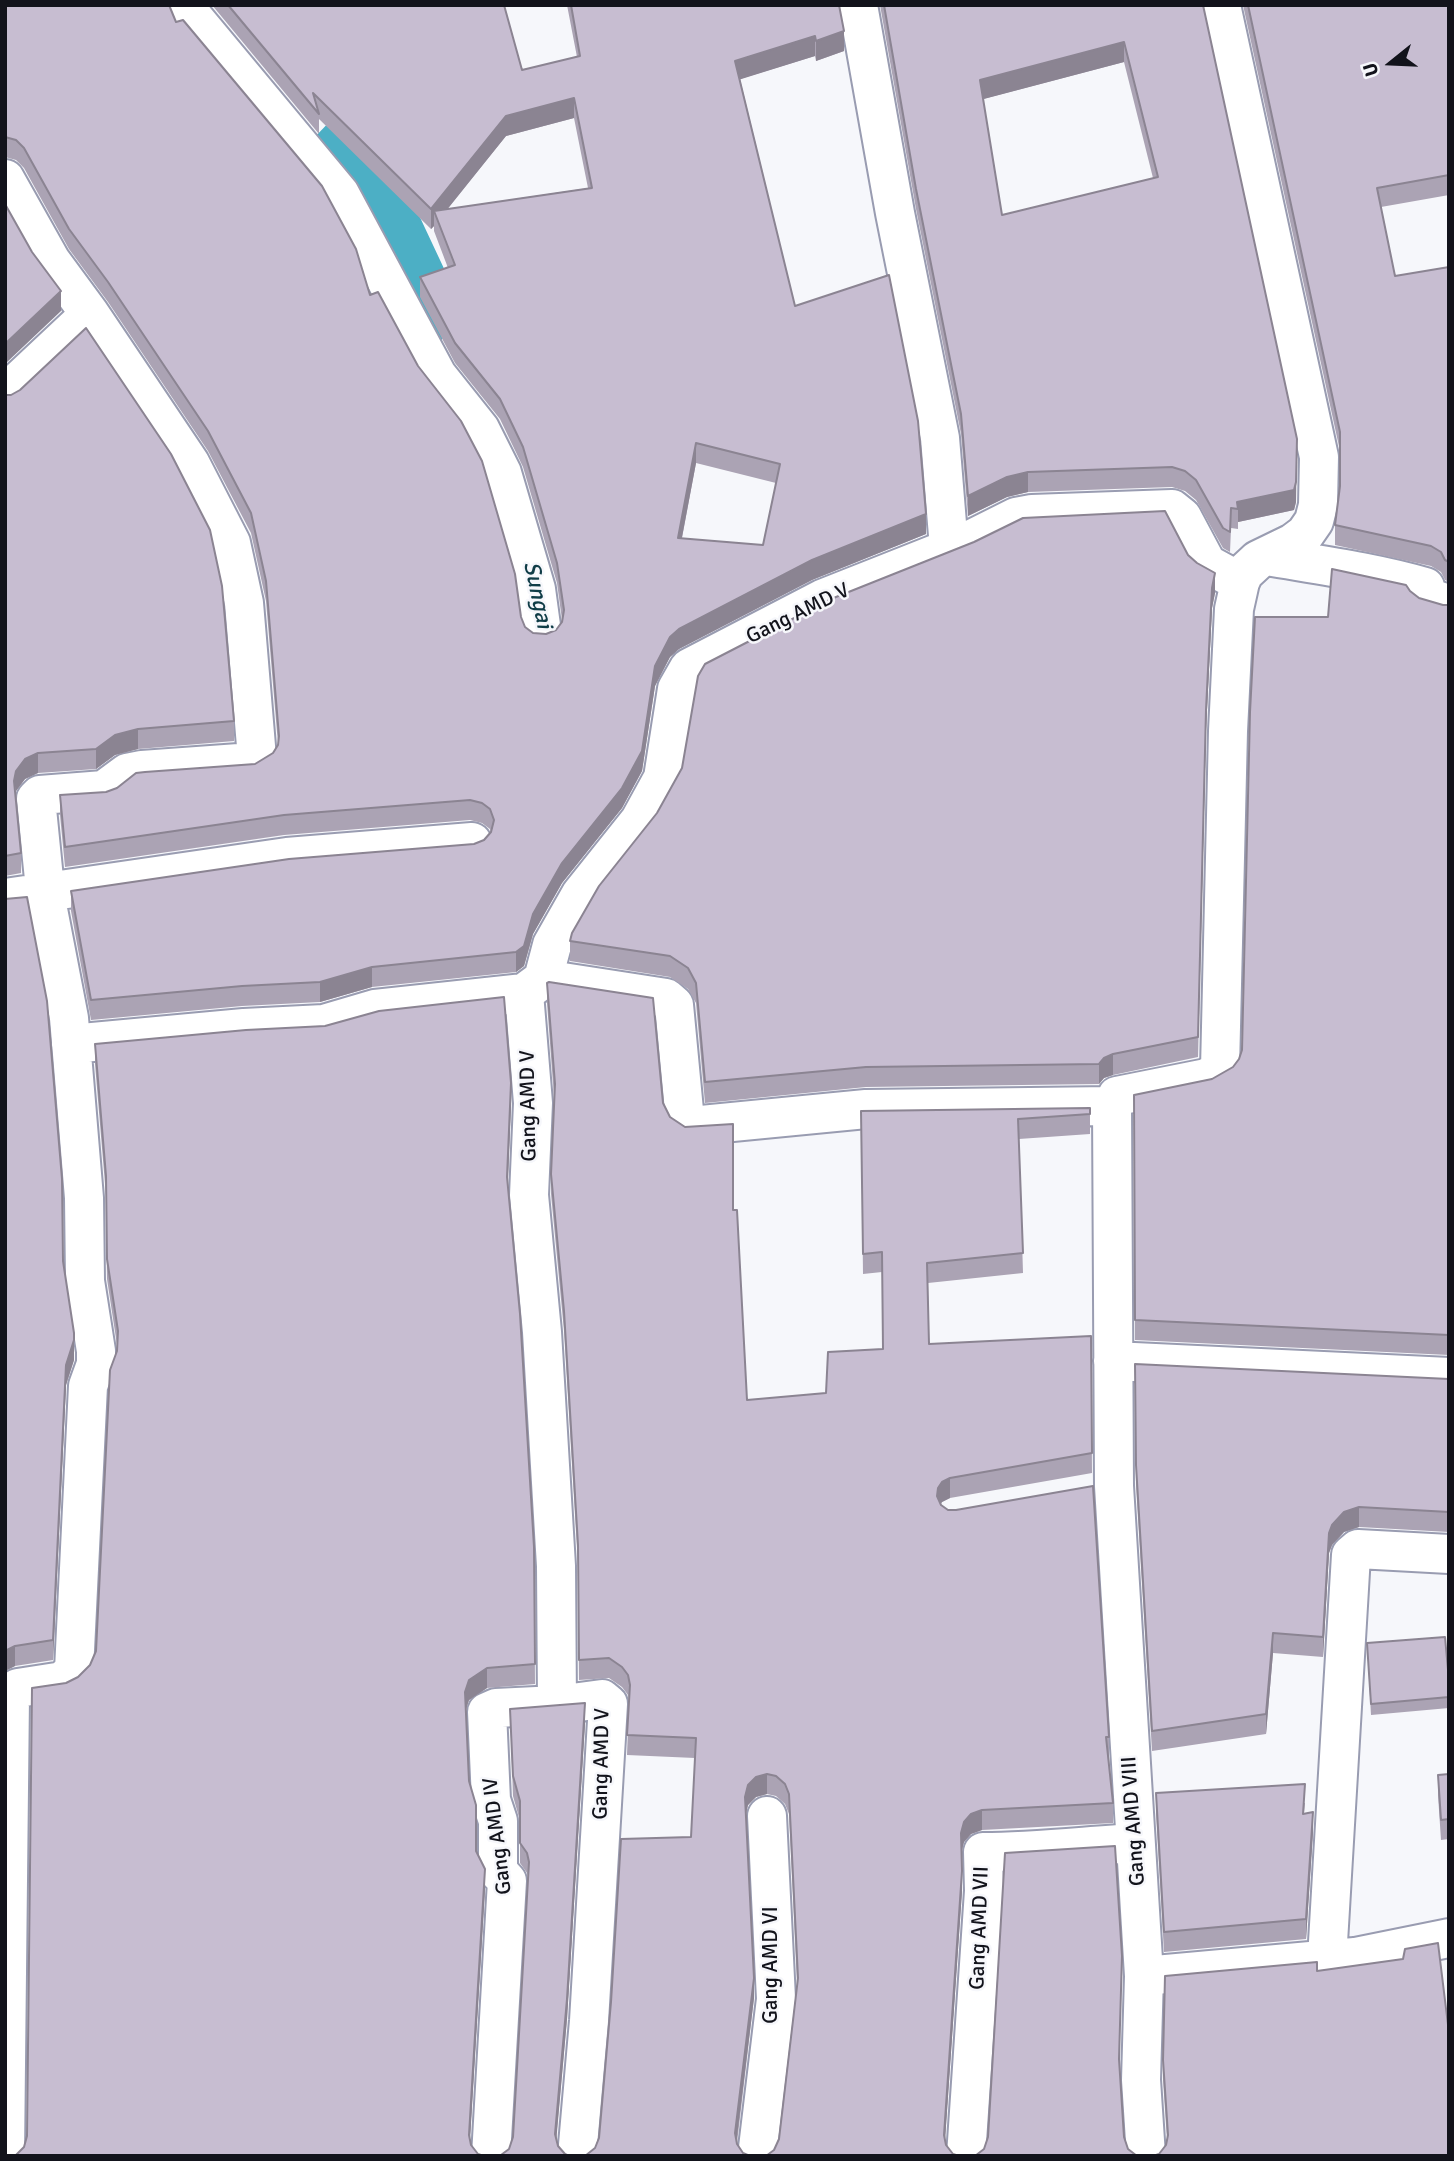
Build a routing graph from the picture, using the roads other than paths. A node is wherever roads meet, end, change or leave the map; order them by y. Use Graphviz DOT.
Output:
graph roads {
  1 [pos="183,5"];
  2 [pos="859,5"];
  3 [pos="1221,5"];
  4 [pos="5,179"];
  5 [pos="90,314"];
  6 [pos="5,394"];
  7 [pos="949,548"];
  8 [pos="1267,556"];
  9 [pos="1240,582"];
  10 [pos="1449,604"];
  11 [pos="542,633"];
  12 [pos="472,842"];
  13 [pos="5,898"];
  14 [pos="46,900"];
  15 [pos="534,986"];
  16 [pos="71,1044"];
  17 [pos="1112,1106"];
  18 [pos="1113,1361"];
  19 [pos="1449,1377"];
  20 [pos="1449,1554"];
  21 [pos="556,1705"];
  22 [pos="767,1816"];
  23 [pos="1135,1843"];
  24 [pos="1449,1938"];
  25 [pos="1327,1959"];
  26 [pos="1144,1976"];
  27 [pos="5,2156"];
  28 [pos="491,2156"];
  29 [pos="577,2156"];
  30 [pos="757,2156"];
  31 [pos="966,2156"];
  32 [pos="1146,2156"];
  1 -- 11 [label="street"];
  2 -- 7 [label="street"];
  3 -- 8 [label="street"];
  4 -- 5 [label="street"];
  5 -- 6 [label="street"];
  5 -- 14 [label="street"];
  7 -- 9 [label="street, Gang AMD V"];
  7 -- 15 [label="street, Gang AMD V"];
  8 -- 9 [label="street"];
  8 -- 10 [label="street"];
  9 -- 17 [label="street"];
  12 -- 14 [label="street"];
  13 -- 14 [label="street"];
  14 -- 16 [label="street"];
  15 -- 16 [label="street"];
  15 -- 17 [label="street"];
  15 -- 21 [label="street, Gang AMD V"];
  16 -- 27 [label="street"];
  17 -- 18 [label="street, Gang AMD VIII"];
  18 -- 19 [label="street"];
  18 -- 23 [label="street, Gang AMD VIII"];
  20 -- 25 [label="street"];
  21 -- 28 [label="street, Gang AMD IV"];
  21 -- 29 [label="street, Gang AMD V"];
  22 -- 30 [label="street, Gang AMD VI"];
  23 -- 26 [label="street, Gang AMD VIII"];
  23 -- 31 [label="street, Gang AMD VII"];
  24 -- 25 [label="street"];
  25 -- 26 [label="street"];
  26 -- 32 [label="street, Gang AMD VIII"];
}
